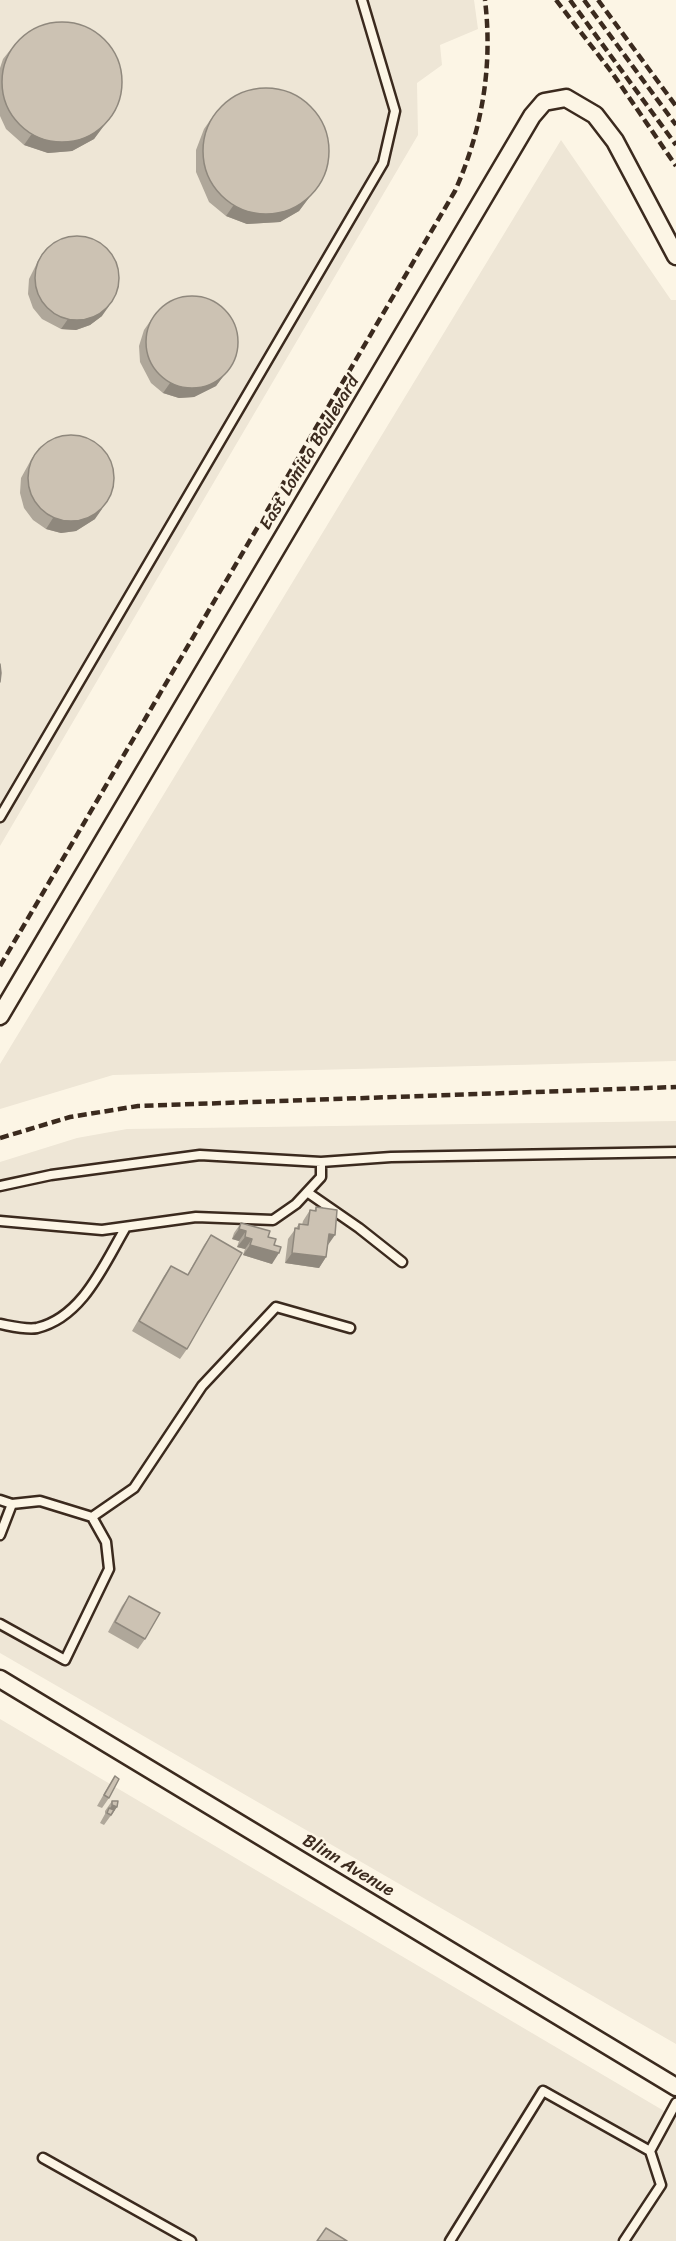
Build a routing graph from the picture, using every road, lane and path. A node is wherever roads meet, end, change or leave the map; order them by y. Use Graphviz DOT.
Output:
graph roads {
  1 [pos="362,0"];
  2 [pos="676,256"];
  3 [pos="0,817"];
  4 [pos="0,1016"];
  5 [pos="676,1152"];
  6 [pos="321,1162"];
  7 [pos="0,1186"];
  8 [pos="307,1192"];
  9 [pos="0,1221"];
  10 [pos="126,1227"];
  11 [pos="402,1262"];
  12 [pos="0,1324"];
  13 [pos="350,1328"];
  14 [pos="0,1500"];
  15 [pos="12,1504"];
  16 [pos="92,1517"];
  17 [pos="0,1535"];
  18 [pos="0,1624"];
  19 [pos="0,1679"];
  20 [pos="676,2087"];
  21 [pos="676,2103"];
  22 [pos="650,2151"];
  23 [pos="43,2158"];
  24 [pos="191,2241"];
  25 [pos="450,2241"];
  26 [pos="624,2241"];
  1 -- 3 [label="lane"];
  2 -- 4 [label="street, East Lomita Boulevard"];
  5 -- 6 [label="lane"];
  6 -- 7 [label="lane"];
  6 -- 8 [label="lane"];
  8 -- 10 [label="lane"];
  8 -- 11 [label="lane"];
  9 -- 10 [label="lane"];
  10 -- 12 [label="lane"];
  13 -- 16 [label="lane"];
  14 -- 15 [label="lane"];
  15 -- 16 [label="lane"];
  15 -- 17 [label="lane"];
  16 -- 18 [label="lane"];
  19 -- 20 [label="street, Blinn Avenue"];
  21 -- 22 [label="lane"];
  22 -- 25 [label="lane"];
  22 -- 26 [label="lane"];
  23 -- 24 [label="lane"];
}
